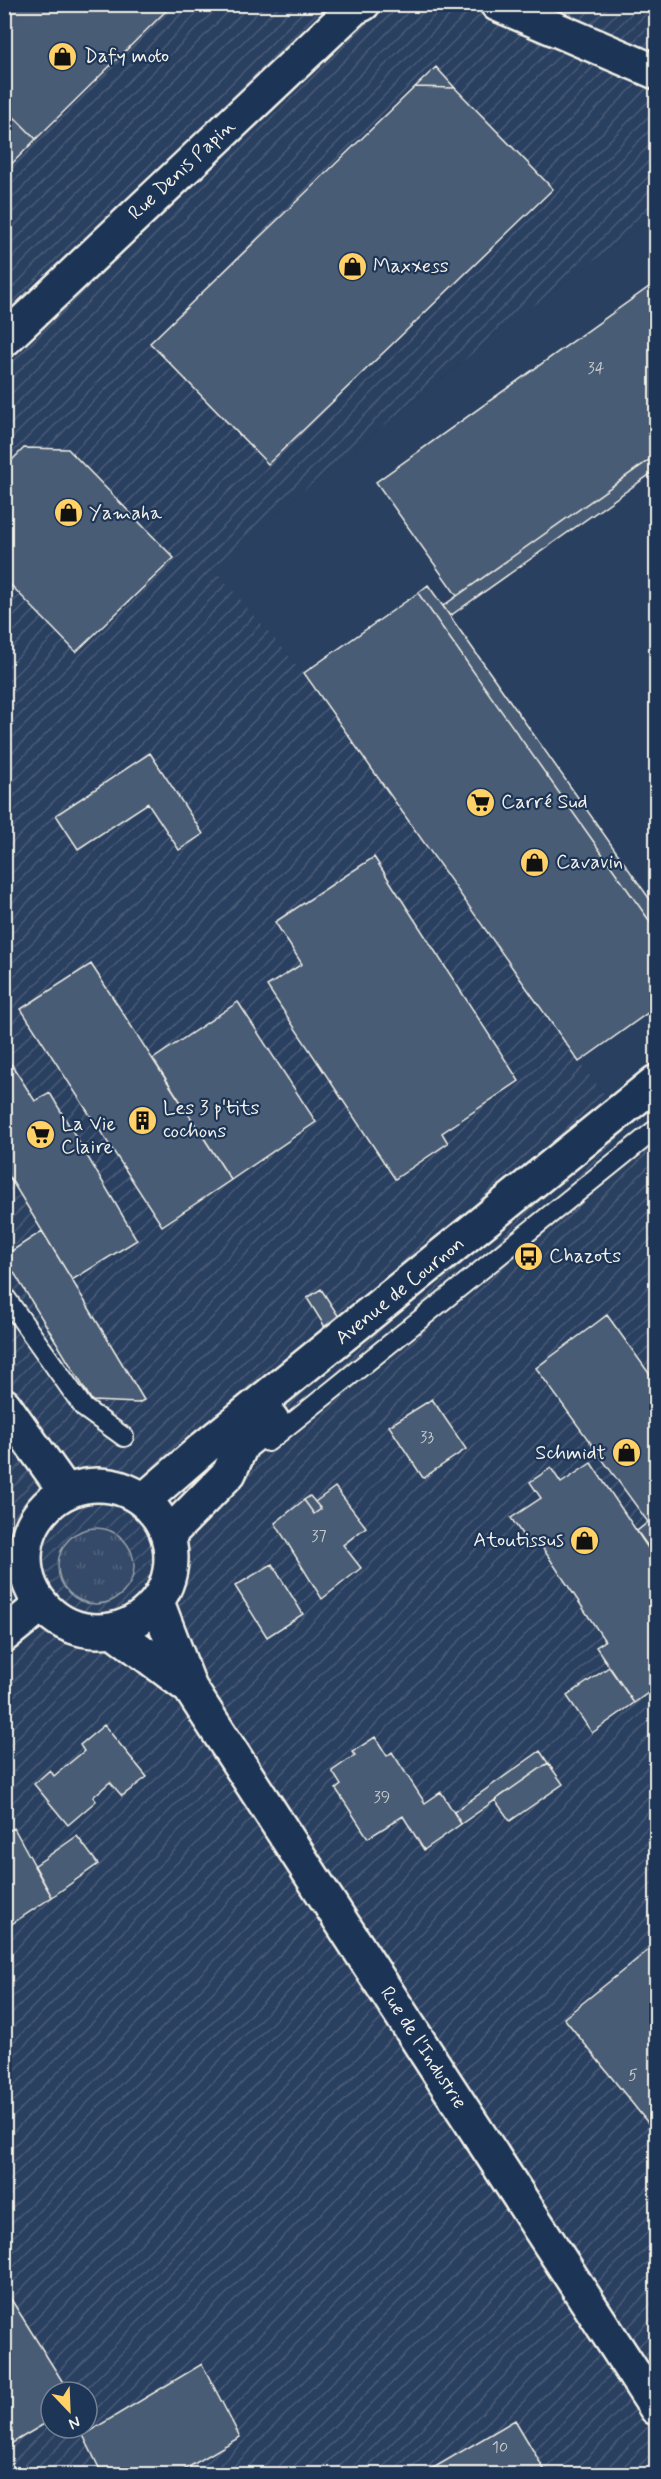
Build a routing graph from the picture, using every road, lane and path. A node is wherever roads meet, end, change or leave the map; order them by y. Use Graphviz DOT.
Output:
graph roads {
  1 [pos="363,4"];
  2 [pos="497,4"];
  3 [pos="657,72"];
  4 [pos="4,340"];
  5 [pos="657,1082"];
  6 [pos="657,1106"];
  7 [pos="657,1129"];
  8 [pos="4,1295"];
  9 [pos="4,1406"];
  10 [pos="124,1437"];
  11 [pos="229,1473"];
  12 [pos="66,1492"];
  13 [pos="144,1500"];
  14 [pos="168,1535"];
  15 [pos="157,1602"];
  16 [pos="41,1605"];
  17 [pos="113,1630"];
  18 [pos="4,1635"];
  19 [pos="190,1688"];
  20 [pos="657,2408"];
  1 -- 4 [label="main road, Rue Denis Papin"];
  2 -- 3 [label="main road"];
  5 -- 13 [label="main road, Avenue de Cournon"];
  6 -- 11 [label="main road, Avenue de Cournon"];
  7 -- 11 [label="lane"];
  8 -- 10 [label="lane"];
  9 -- 12 [label="main road"];
  11 -- 14 [label="main road, Avenue de Cournon"];
  12 -- 13 [label="main road"];
  12 -- 16 [label="main road"];
  13 -- 14 [label="main road"];
  14 -- 15 [label="main road"];
  15 -- 17 [label="main road"];
  15 -- 19 [label="main road, Rue de l'Industrie"];
  16 -- 17 [label="main road"];
  16 -- 18 [label="main road"];
  17 -- 19 [label="main road, Rue de l'Industrie"];
  19 -- 20 [label="main road, Rue de l'Industrie"];
}
